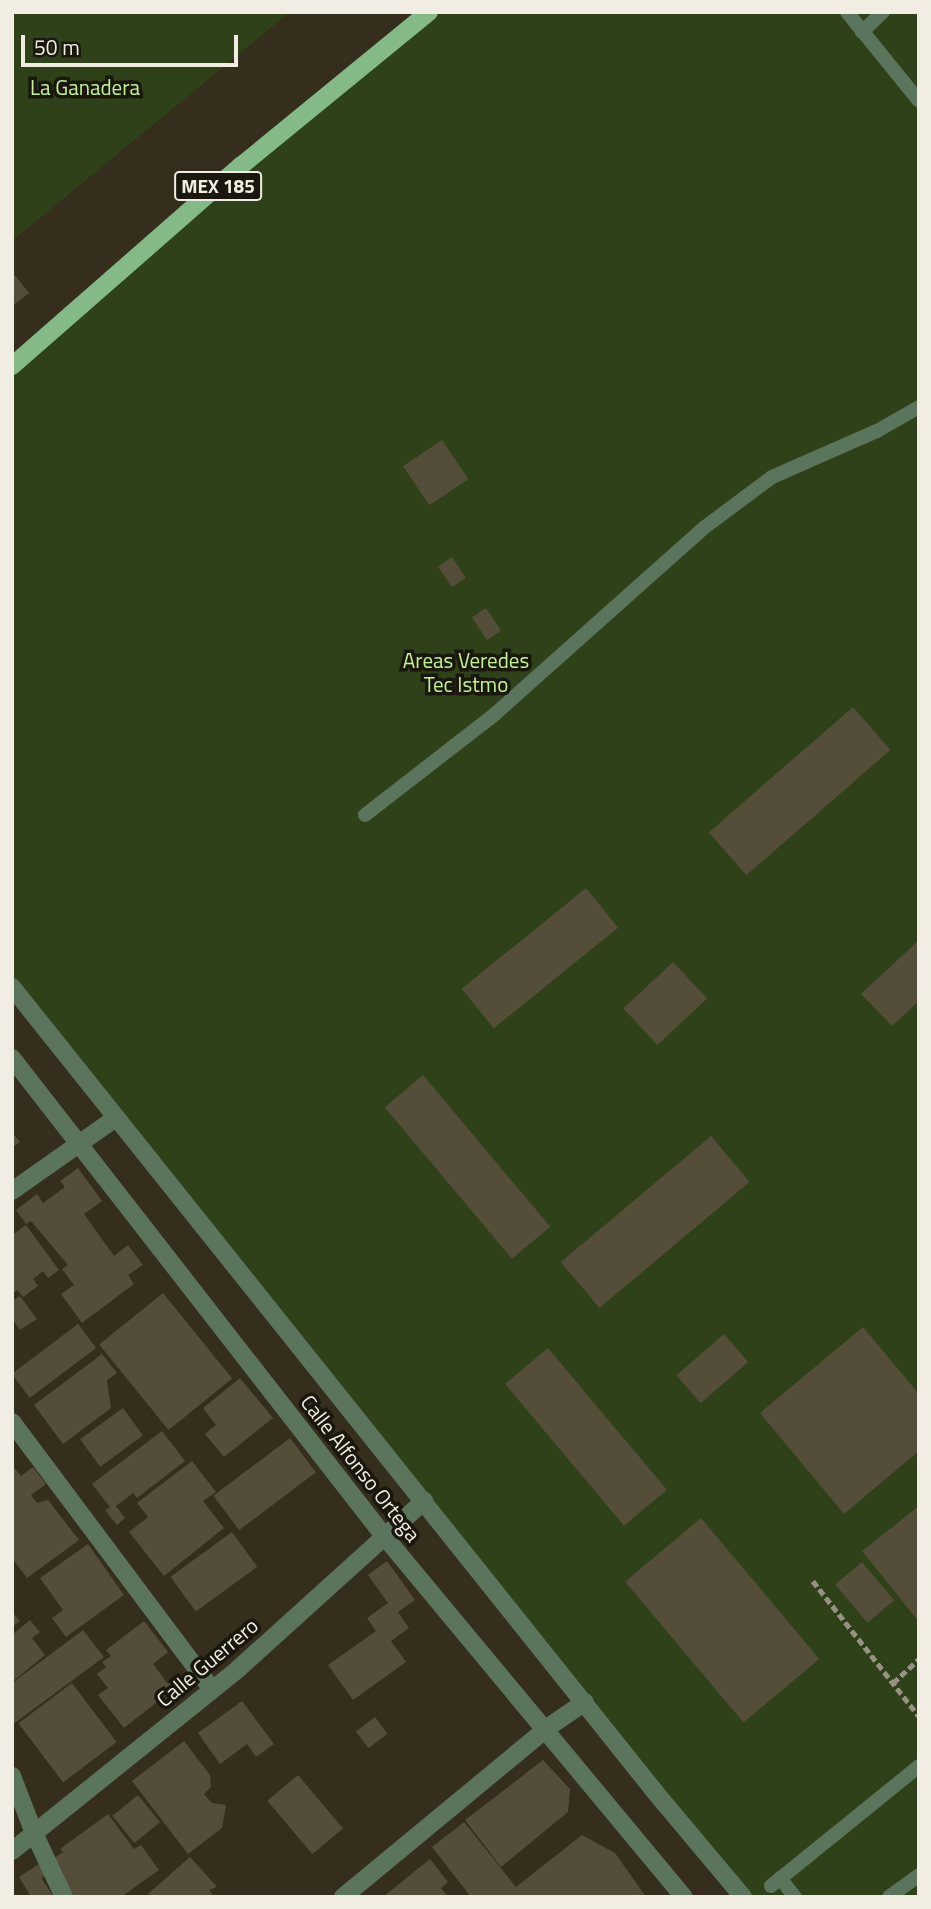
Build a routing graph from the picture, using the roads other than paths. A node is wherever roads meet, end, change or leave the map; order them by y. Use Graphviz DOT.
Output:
graph roads {
  1 [pos="429,12"];
  2 [pos="847,12"];
  3 [pos="883,12"];
  4 [pos="862,32"];
  5 [pos="919,101"];
  6 [pos="12,366"];
  7 [pos="919,407"];
  8 [pos="365,815"];
  9 [pos="12,987"];
  10 [pos="12,1058"];
  11 [pos="116,1118"];
  12 [pos="78,1144"];
  13 [pos="12,1191"];
  14 [pos="12,1422"];
  15 [pos="424,1501"];
  16 [pos="384,1536"];
  17 [pos="212,1689"];
  18 [pos="585,1702"];
  19 [pos="547,1728"];
  20 [pos="919,1766"];
  21 [pos="12,1776"];
  22 [pos="34,1833"];
  23 [pos="12,1851"];
  24 [pos="919,1875"];
  25 [pos="64,1897"];
  26 [pos="343,1897"];
  27 [pos="684,1897"];
  28 [pos="743,1897"];
  29 [pos="795,1897"];
  30 [pos="890,1897"];
  1 -- 6 [label="main road, MEX 185"];
  2 -- 4 [label="lane"];
  3 -- 4 [label="lane"];
  4 -- 5 [label="lane"];
  7 -- 8 [label="lane"];
  9 -- 11 [label="street"];
  10 -- 12 [label="street, Calle Alfonso Ortega"];
  11 -- 12 [label="street"];
  11 -- 15 [label="street"];
  12 -- 13 [label="street"];
  12 -- 16 [label="street, Calle Alfonso Ortega"];
  14 -- 17 [label="street"];
  15 -- 16 [label="street, Calle Guerrero"];
  15 -- 18 [label="street"];
  16 -- 17 [label="street, Calle Guerrero"];
  16 -- 19 [label="street, Calle Alfonso Ortega"];
  17 -- 22 [label="street, Calle Guerrero"];
  18 -- 19 [label="street"];
  18 -- 28 [label="street"];
  19 -- 26 [label="street"];
  19 -- 27 [label="street, Calle Alfonso Ortega"];
  20 -- 29 [label="lane"];
  21 -- 22 [label="street"];
  22 -- 23 [label="street, Calle Guerrero"];
  22 -- 25 [label="street"];
  24 -- 30 [label="lane"];
}
